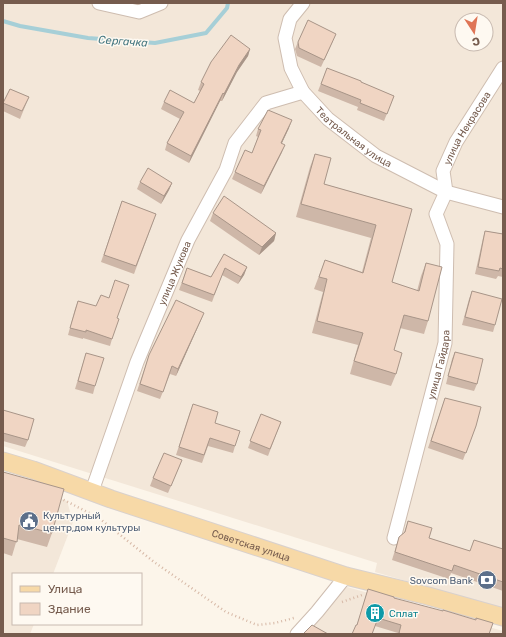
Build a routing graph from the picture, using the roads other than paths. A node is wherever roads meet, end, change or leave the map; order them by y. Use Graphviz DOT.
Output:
graph roads {
  1 [pos="99,3"];
  2 [pos="161,3"];
  3 [pos="302,3"];
  4 [pos="503,68"];
  5 [pos="303,92"];
  6 [pos="446,192"];
  7 [pos="503,207"];
  8 [pos="3,462"];
  9 [pos="92,492"];
  10 [pos="394,538"];
  11 [pos="346,576"];
  12 [pos="503,618"];
  13 [pos="297,634"];
  1 -- 2 [label="street"];
  3 -- 5 [label="street, Театральная улица"];
  4 -- 6 [label="street, улица Некрасова"];
  5 -- 6 [label="street, Театральная улица"];
  5 -- 9 [label="street, улица Жукова"];
  6 -- 7 [label="street, Театральная улица"];
  6 -- 10 [label="street, улица Гайдара"];
  8 -- 9 [label="main road, Советская улица"];
  9 -- 11 [label="main road, Советская улица"];
  11 -- 12 [label="main road, Советская улица"];
  11 -- 13 [label="street"];
}
